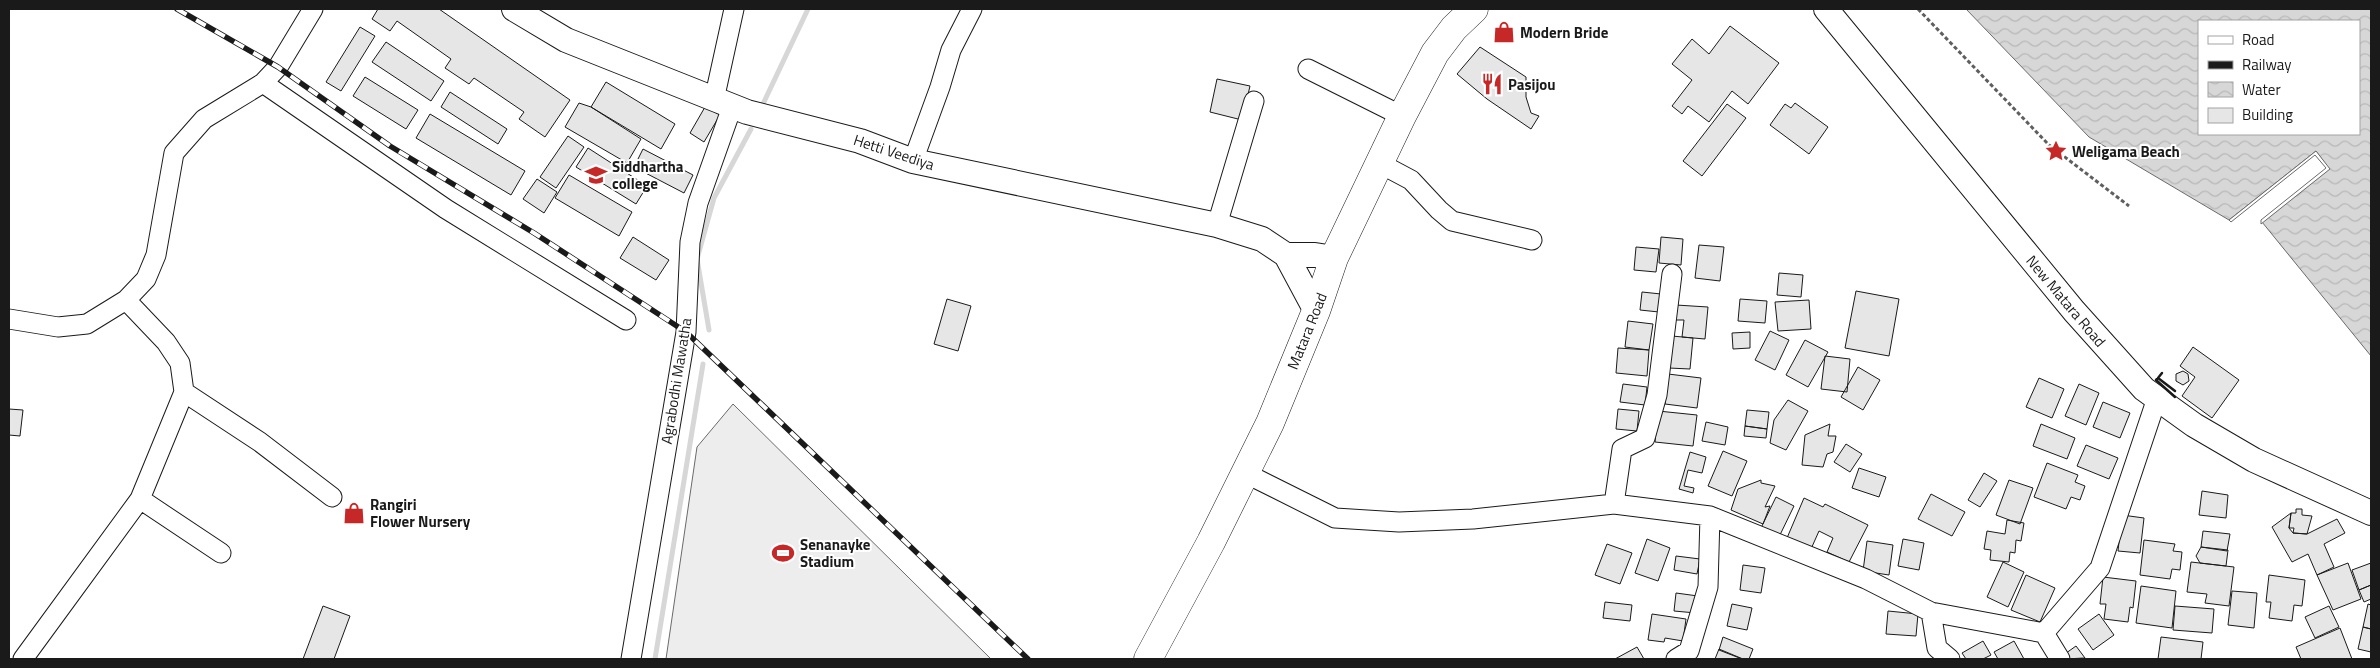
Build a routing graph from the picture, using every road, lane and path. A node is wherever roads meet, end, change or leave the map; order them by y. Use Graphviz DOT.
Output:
graph roads {
  1 [pos="313,9"];
  2 [pos="514,9"];
  3 [pos="734,9"];
  4 [pos="972,9"];
  5 [pos="1474,9"];
  6 [pos="1826,9"];
  7 [pos="1918,9"];
  8 [pos="1308,69"];
  9 [pos="263,83"];
  10 [pos="1254,101"];
  11 [pos="731,107"];
  12 [pos="1402,116"];
  13 [pos="913,161"];
  14 [pos="1379,163"];
  15 [pos="2129,206"];
  16 [pos="1217,225"];
  17 [pos="1532,240"];
  18 [pos="1286,254"];
  19 [pos="1334,258"];
  20 [pos="1672,274"];
  21 [pos="126,300"];
  22 [pos="1316,311"];
  23 [pos="9,319"];
  24 [pos="626,320"];
  25 [pos="184,392"];
  26 [pos="2157,398"];
  27 [pos="1245,473"];
  28 [pos="332,497"];
  29 [pos="140,499"];
  30 [pos="1614,504"];
  31 [pos="2371,512"];
  32 [pos="1710,516"];
  33 [pos="221,553"];
  34 [pos="1931,612"];
  35 [pos="2044,633"];
  36 [pos="23,659"];
  37 [pos="631,659"];
  38 [pos="1148,659"];
  39 [pos="1676,659"];
  40 [pos="1950,659"];
  41 [pos="2060,659"];
  1 -- 9 [label="street"];
  2 -- 11 [label="main road, Hetti Veediya"];
  3 -- 11 [label="street, Agrabodhi Mawatha"];
  4 -- 13 [label="street"];
  5 -- 12 [label="highway, Matara Road"];
  6 -- 26 [label="main road, New Matara Road"];
  7 -- 15 [label="path"];
  8 -- 12 [label="street"];
  9 -- 21 [label="street"];
  9 -- 24 [label="street"];
  10 -- 16 [label="street"];
  11 -- 13 [label="main road, Hetti Veediya"];
  11 -- 37 [label="street, Agrabodhi Mawatha"];
  12 -- 14 [label="highway, Matara Road"];
  13 -- 16 [label="main road, Hetti Veediya"];
  14 -- 17 [label="street"];
  14 -- 19 [label="highway, Matara Road"];
  16 -- 18 [label="main road, Hetti Veediya"];
  18 -- 19 [label="main road"];
  18 -- 22 [label="main road"];
  19 -- 22 [label="highway, Matara Road"];
  20 -- 30 [label="street"];
  21 -- 23 [label="street"];
  21 -- 25 [label="street"];
  22 -- 27 [label="highway, Matara Road"];
  25 -- 28 [label="street"];
  25 -- 29 [label="street"];
  26 -- 31 [label="main road, New Matara Road"];
  26 -- 35 [label="street"];
  27 -- 30 [label="street"];
  27 -- 38 [label="highway, Matara Road"];
  29 -- 33 [label="street"];
  29 -- 36 [label="street"];
  30 -- 32 [label="street"];
  32 -- 34 [label="street"];
  32 -- 39 [label="street"];
  34 -- 35 [label="street"];
  34 -- 40 [label="street"];
  35 -- 41 [label="street"];
}
